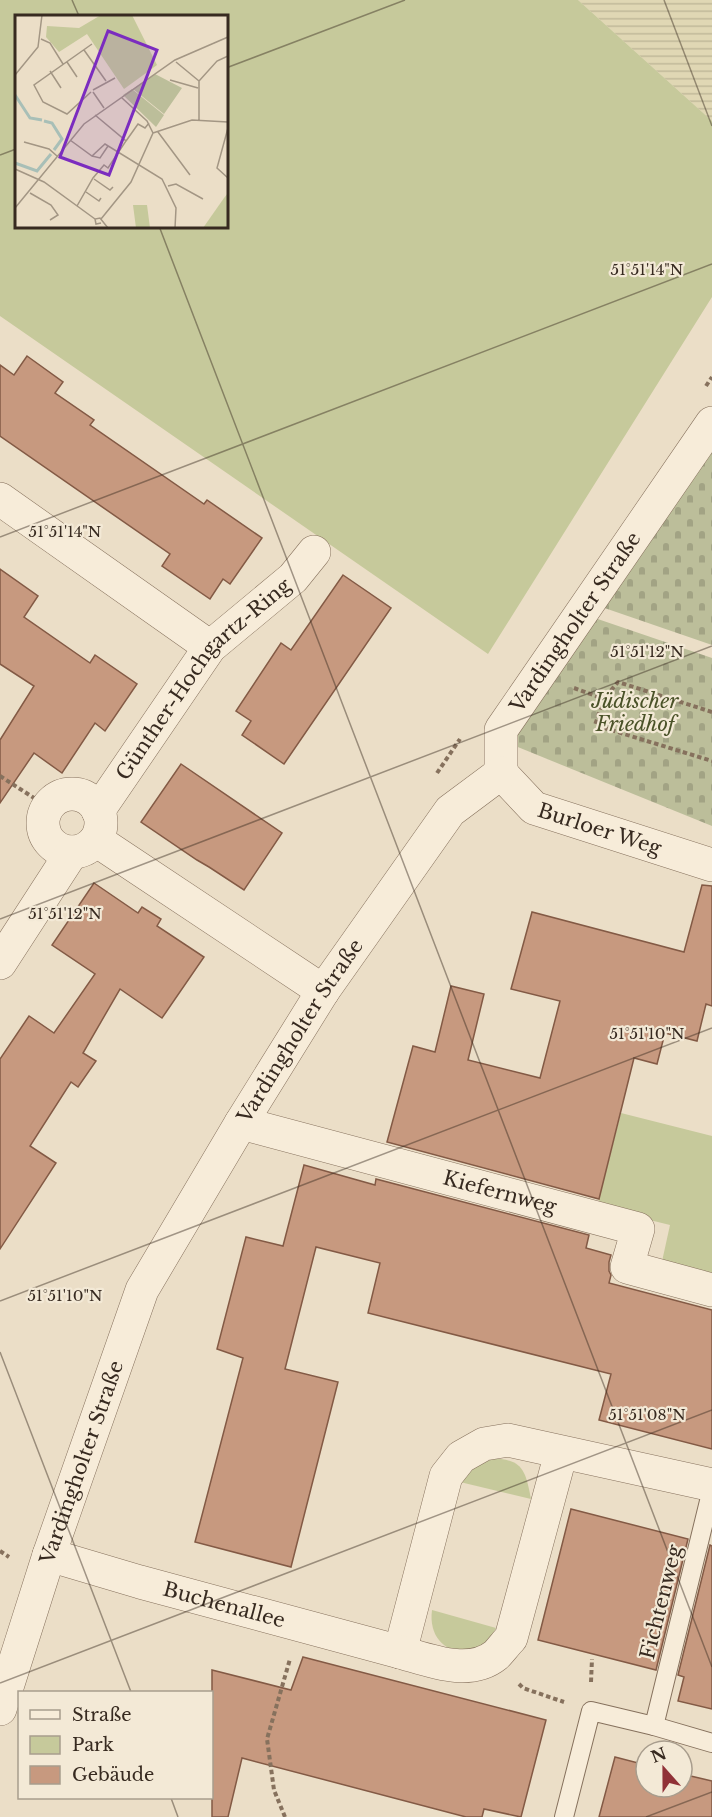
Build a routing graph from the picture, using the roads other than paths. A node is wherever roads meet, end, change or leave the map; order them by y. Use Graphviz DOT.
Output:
graph roads {
  1 [pos="712,423"];
  2 [pos="0,499"];
  3 [pos="314,552"];
  4 [pos="210,647"];
  5 [pos="501,773"];
  6 [pos="89,834"];
  7 [pos="712,865"];
  8 [pos="0,963"];
  9 [pos="323,992"];
  10 [pos="241,1123"];
  11 [pos="712,1290"];
  12 [pos="561,1453"];
  13 [pos="712,1487"];
  14 [pos="49,1555"];
  15 [pos="400,1652"];
  16 [pos="0,1709"];
  17 [pos="654,1726"];
  18 [pos="712,1743"];
  19 [pos="564,1817"];
  1 -- 5 [label="street, Vardingholter Straße"];
  2 -- 4 [label="street"];
  3 -- 4 [label="street, Günther-Hochgartz-Ring"];
  4 -- 6 [label="street, Günther-Hochgartz-Ring"];
  5 -- 7 [label="street, Burloer Weg"];
  5 -- 9 [label="street, Vardingholter Straße"];
  6 -- 6 [label="street"];
  6 -- 8 [label="street, Günther-Hochgartz-Ring"];
  6 -- 9 [label="street"];
  9 -- 10 [label="street, Vardingholter Straße"];
  10 -- 11 [label="street, Kiefernweg"];
  10 -- 14 [label="street, Vardingholter Straße"];
  12 -- 13 [label="street"];
  12 -- 15 [label="street"];
  12 -- 15 [label="street, Buchenallee"];
  13 -- 17 [label="lane, Fichtenweg"];
  14 -- 15 [label="street, Buchenallee"];
  14 -- 16 [label="street, Vardingholter Straße"];
  17 -- 18 [label="lane"];
  17 -- 19 [label="lane"];
}
